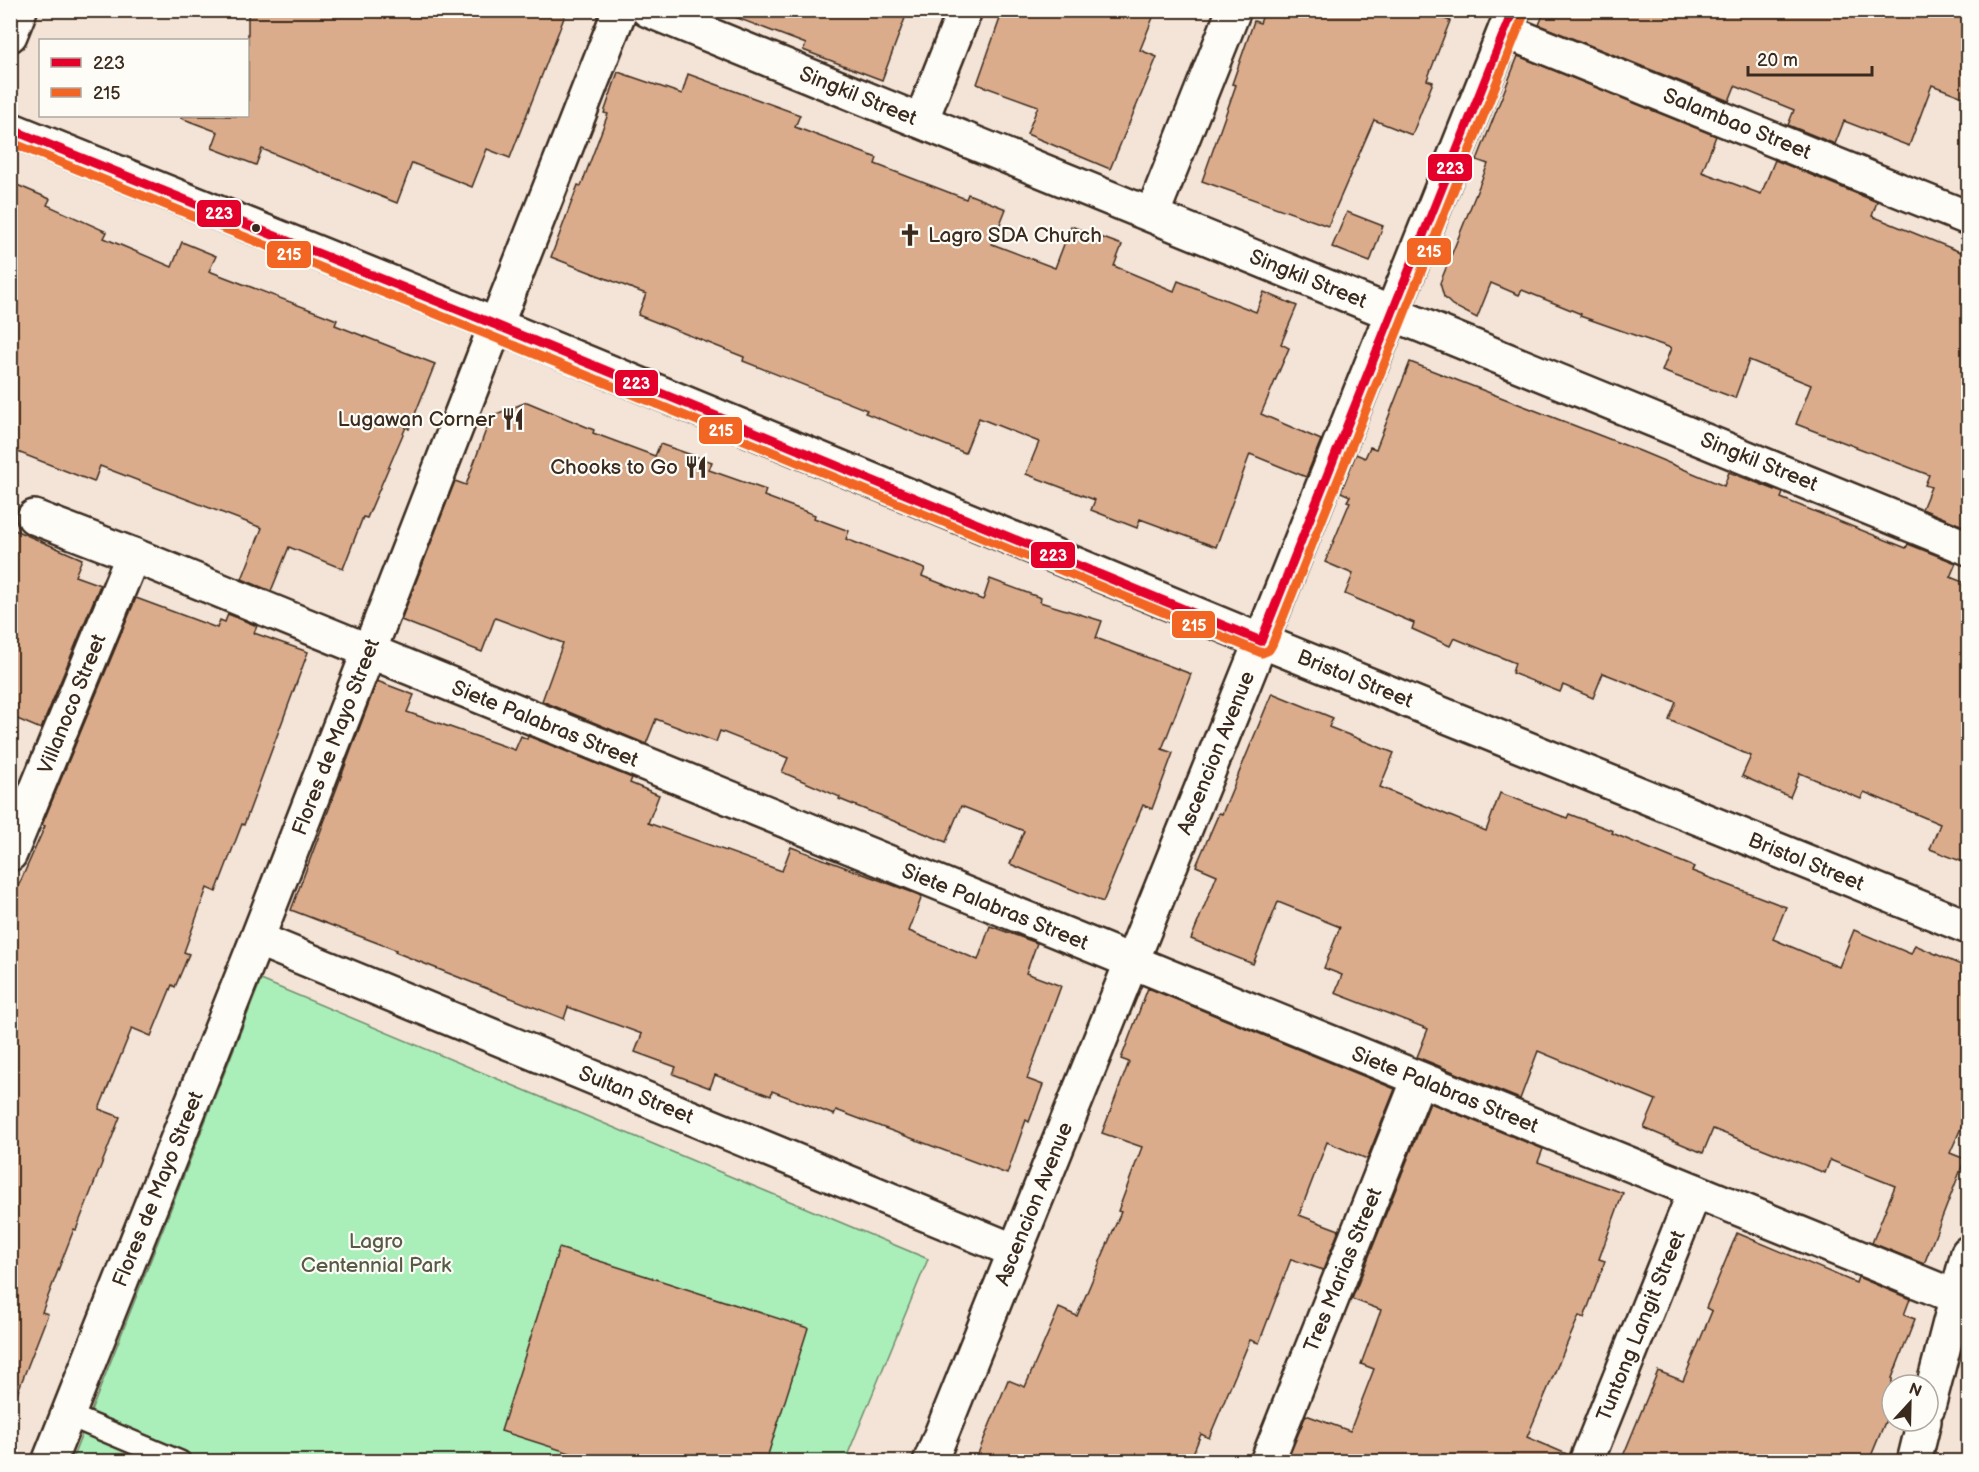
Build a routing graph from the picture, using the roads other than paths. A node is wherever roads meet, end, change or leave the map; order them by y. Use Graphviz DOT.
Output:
graph roads {
  1 [pos="20,10"];
  2 [pos="620,10"];
  3 [pos="648,10"];
  4 [pos="965,10"];
  5 [pos="1234,10"];
  6 [pos="1509,21"];
  7 [pos="10,35"];
  8 [pos="921,121"];
  9 [pos="10,129"];
  10 [pos="1152,215"];
  11 [pos="1968,218"];
  12 [pos="1392,313"];
  13 [pos="496,325"];
  14 [pos="34,517"];
  15 [pos="1968,548"];
  16 [pos="133,555"];
  17 [pos="1261,641"];
  18 [pos="369,652"];
  19 [pos="10,854"];
  20 [pos="1968,927"];
  21 [pos="257,939"];
  22 [pos="1131,963"];
  23 [pos="1419,1079"];
  24 [pos="1695,1191"];
  25 [pos="1015,1251"];
  26 [pos="1968,1253"];
  27 [pos="1956,1297"];
  28 [pos="1937,1373"];
  29 [pos="68,1415"];
  30 [pos="1921,1433"];
  31 [pos="50,1461"];
  32 [pos="180,1461"];
  33 [pos="930,1461"];
  34 [pos="1267,1461"];
  35 [pos="1586,1461"];
  36 [pos="1914,1461"];
  1 -- 7 [label="street"];
  2 -- 13 [label="street, Flores de Mayo Street"];
  3 -- 8 [label="street, Singkil Street"];
  4 -- 8 [label="street"];
  5 -- 10 [label="street"];
  6 -- 11 [label="street, Salambao Street"];
  6 -- 12 [label="street, Ascencion Avenue"];
  8 -- 10 [label="street, Singkil Street"];
  9 -- 13 [label="street, Bristol Street"];
  10 -- 12 [label="street, Singkil Street"];
  12 -- 15 [label="street, Singkil Street"];
  12 -- 17 [label="street, Ascencion Avenue"];
  13 -- 17 [label="street, Bristol Street"];
  13 -- 18 [label="street, Flores de Mayo Street"];
  14 -- 16 [label="street, Siete Palabras Street"];
  16 -- 18 [label="street, Siete Palabras Street"];
  16 -- 19 [label="street, Villanoco Street"];
  17 -- 20 [label="street, Bristol Street"];
  17 -- 22 [label="street, Ascencion Avenue"];
  18 -- 21 [label="street, Flores de Mayo Street"];
  18 -- 22 [label="street, Siete Palabras Street"];
  21 -- 25 [label="street, Sultan Street"];
  21 -- 29 [label="street, Flores de Mayo Street"];
  22 -- 23 [label="street, Siete Palabras Street"];
  22 -- 25 [label="street, Ascencion Avenue"];
  23 -- 24 [label="street, Siete Palabras Street"];
  23 -- 34 [label="street, Tres Marias Street"];
  24 -- 27 [label="street, Siete Palabras Street"];
  24 -- 35 [label="street, Tuntong Langit Street"];
  25 -- 33 [label="street, Ascencion Avenue"];
  26 -- 27 [label="street"];
  27 -- 28 [label="street"];
  29 -- 31 [label="street, Flores de Mayo Street"];
  29 -- 32 [label="lane"];
  30 -- 36 [label="street"];
}
